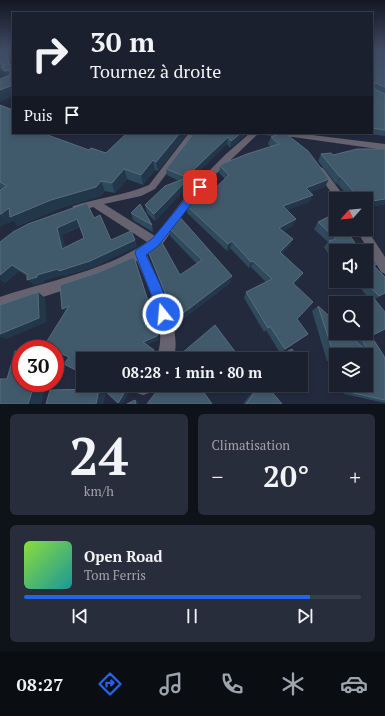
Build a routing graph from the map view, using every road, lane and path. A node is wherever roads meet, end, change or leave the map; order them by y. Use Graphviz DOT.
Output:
graph roads {
  1 [pos="192,134"];
  2 [pos="254,134"];
  3 [pos="279,134"];
  4 [pos="293,135"];
  5 [pos="302,147"];
  6 [pos="385,147"];
  7 [pos="315,164"];
  8 [pos="336,192"];
  9 [pos="94,203"];
  10 [pos="65,214"];
  11 [pos="365,236"];
  12 [pos="156,242"];
  13 [pos="140,253"];
  14 [pos="385,268"];
  15 [pos="0,304"];
  16 [pos="167,352"];
  1 -- 9 [label="street"];
  2 -- 12 [label="street"];
  3 -- 4 [label="street"];
  4 -- 5 [label="street"];
  4 -- 6 [label="street"];
  7 -- 8 [label="street"];
  9 -- 10 [label="street"];
  9 -- 12 [label="street"];
  11 -- 14 [label="street"];
  12 -- 13 [label="street"];
  13 -- 15 [label="street"];
  13 -- 16 [label="street"];
}
